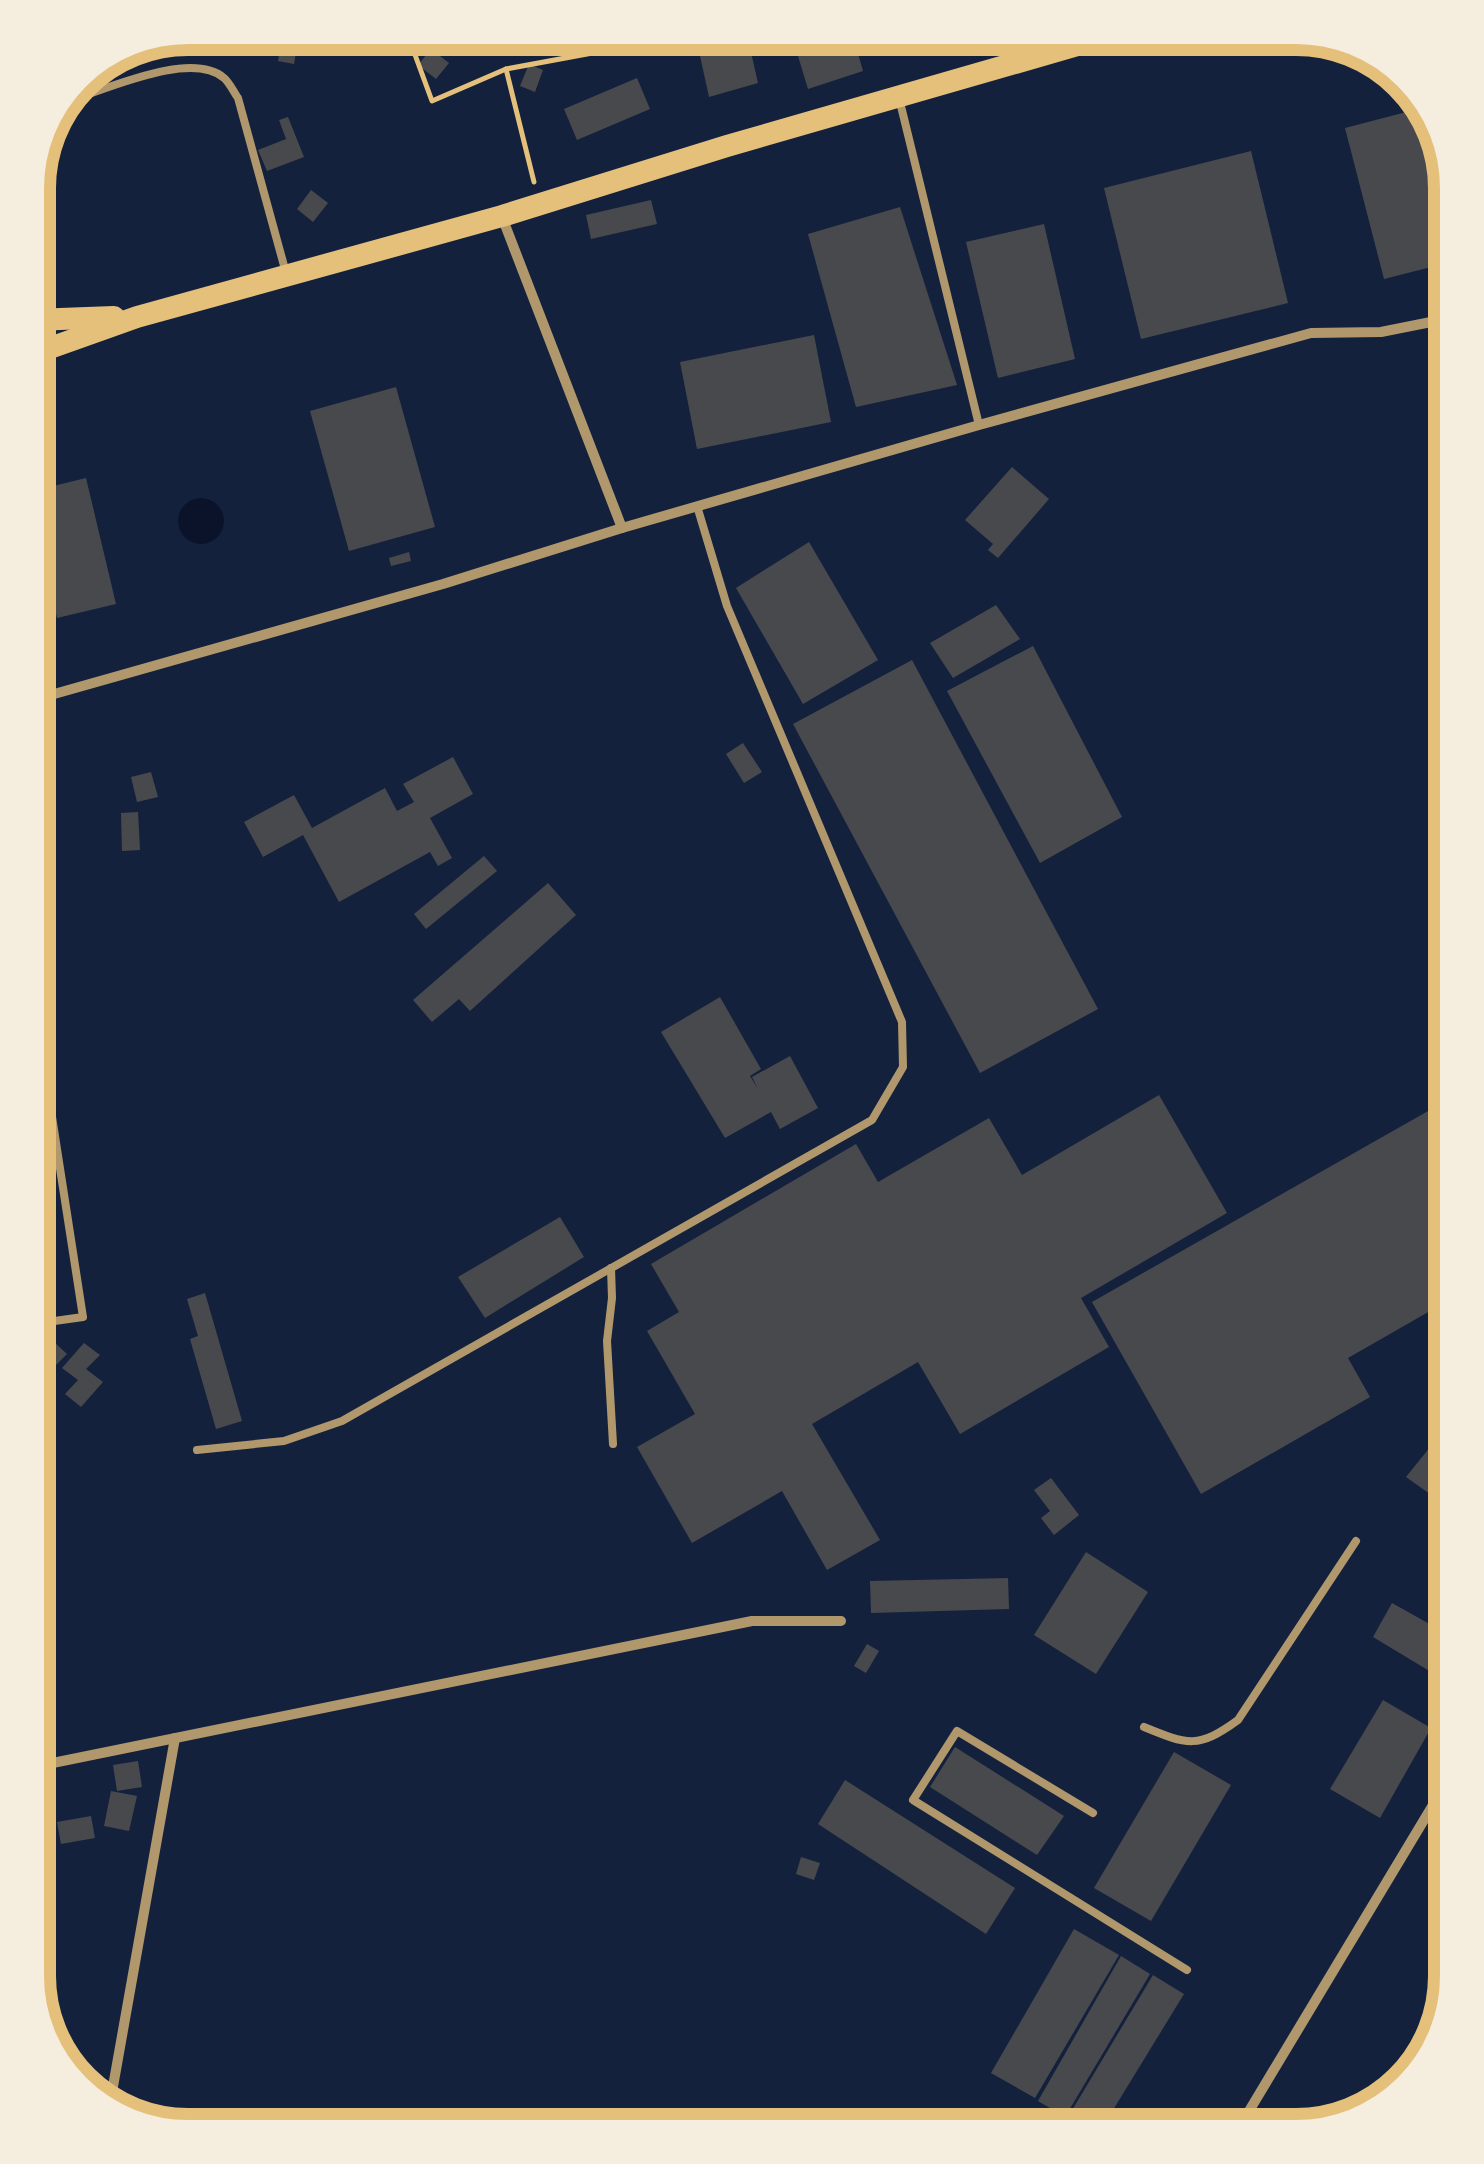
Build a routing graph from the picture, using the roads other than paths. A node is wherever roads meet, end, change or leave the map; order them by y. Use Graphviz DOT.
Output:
graph roads {
  1 [pos="1061,50"];
  2 [pos="87,95"];
  3 [pos="898,98"];
  4 [pos="502,216"];
  5 [pos="287,274"];
  6 [pos="137,317"];
  7 [pos="50,320"];
  8 [pos="1434,322"];
  9 [pos="50,348"];
  10 [pos="979,425"];
  11 [pos="696,506"];
  12 [pos="622,528"];
  13 [pos="50,695"];
  14 [pos="50,1104"];
  15 [pos="611,1268"];
  16 [pos="50,1322"];
  17 [pos="613,1444"];
  18 [pos="197,1450"];
  19 [pos="1356,1541"];
  20 [pos="841,1621"];
  21 [pos="1144,1727"];
  22 [pos="175,1738"];
  23 [pos="50,1763"];
  24 [pos="1434,1805"];
  25 [pos="1093,1814"];
  26 [pos="1187,1970"];
  27 [pos="111,2090"];
  28 [pos="1248,2114"];
  1 -- 3 [label="main road"];
  2 -- 5 [label="lane"];
  3 -- 4 [label="main road"];
  3 -- 10 [label="lane"];
  4 -- 5 [label="main road"];
  4 -- 12 [label="street"];
  5 -- 6 [label="main road"];
  6 -- 7 [label="main road"];
  6 -- 9 [label="main road"];
  8 -- 10 [label="street"];
  10 -- 11 [label="street"];
  11 -- 12 [label="street"];
  11 -- 15 [label="lane"];
  12 -- 13 [label="street"];
  14 -- 16 [label="lane"];
  15 -- 17 [label="lane"];
  15 -- 18 [label="lane"];
  19 -- 21 [label="lane"];
  20 -- 22 [label="street"];
  22 -- 23 [label="street"];
  22 -- 27 [label="street"];
  24 -- 28 [label="street"];
  25 -- 26 [label="lane"];
}
